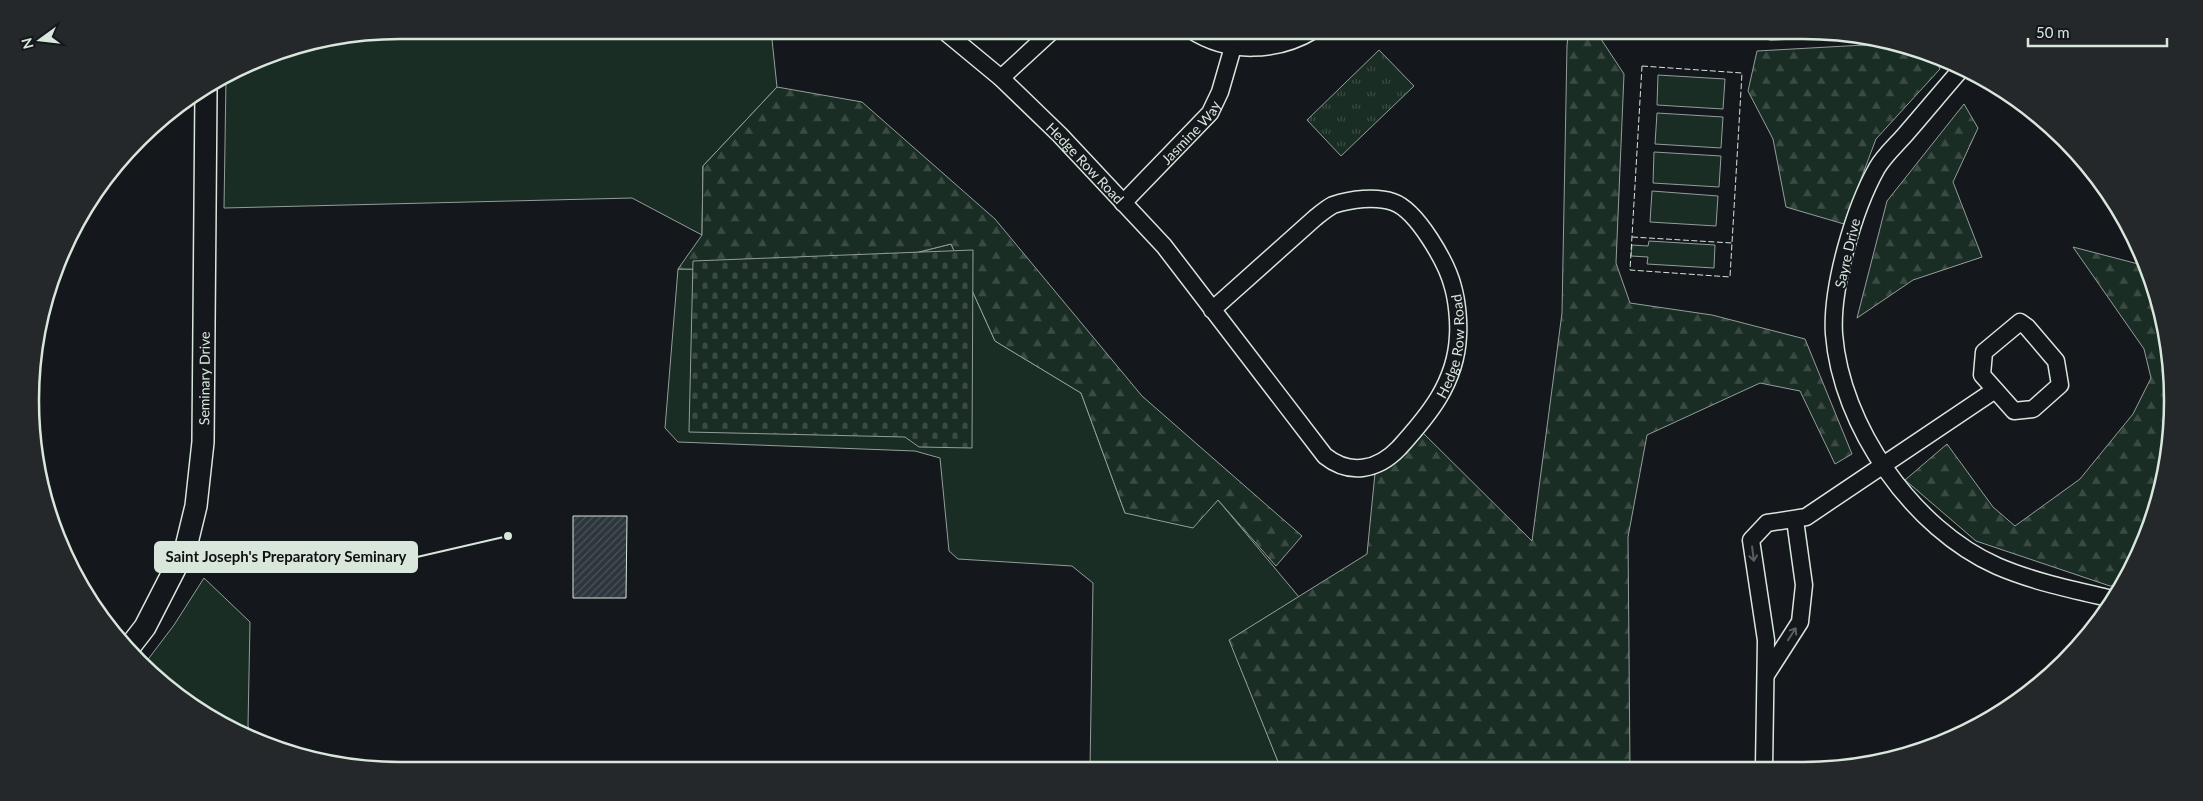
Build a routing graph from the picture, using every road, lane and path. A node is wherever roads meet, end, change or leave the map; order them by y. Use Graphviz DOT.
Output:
graph roads {
  1 [pos="955,39"];
  2 [pos="1043,39"];
  3 [pos="1208,39"];
  4 [pos="1299,39"];
  5 [pos="1233,47"];
  6 [pos="1957,74"];
  7 [pos="1002,78"];
  8 [pos="206,96"];
  9 [pos="1123,203"];
  10 [pos="1212,310"];
  11 [pos="1995,390"];
  12 [pos="1883,465"];
  13 [pos="1795,520"];
  14 [pos="2105,597"];
  15 [pos="133,643"];
  16 [pos="1766,675"];
  17 [pos="1764,762"];
  1 -- 7 [label="street, Hedge Row Road"];
  2 -- 7 [label="street"];
  3 -- 5 [label="street"];
  4 -- 5 [label="street"];
  5 -- 9 [label="street, Jasmine Way"];
  6 -- 12 [label="street, Sayre Drive"];
  7 -- 9 [label="street, Hedge Row Road"];
  8 -- 15 [label="street, Seminary Drive"];
  9 -- 10 [label="street, Hedge Row Road"];
  10 -- 10 [label="street, Hedge Row Road"];
  11 -- 11 [label="street"];
  11 -- 12 [label="street"];
  12 -- 13 [label="street"];
  12 -- 14 [label="street, Sayre Drive"];
  16 -- 13 [label="street, one-way"];
  13 -- 16 [label="street, one-way"];
  16 -- 17 [label="street"];
}
